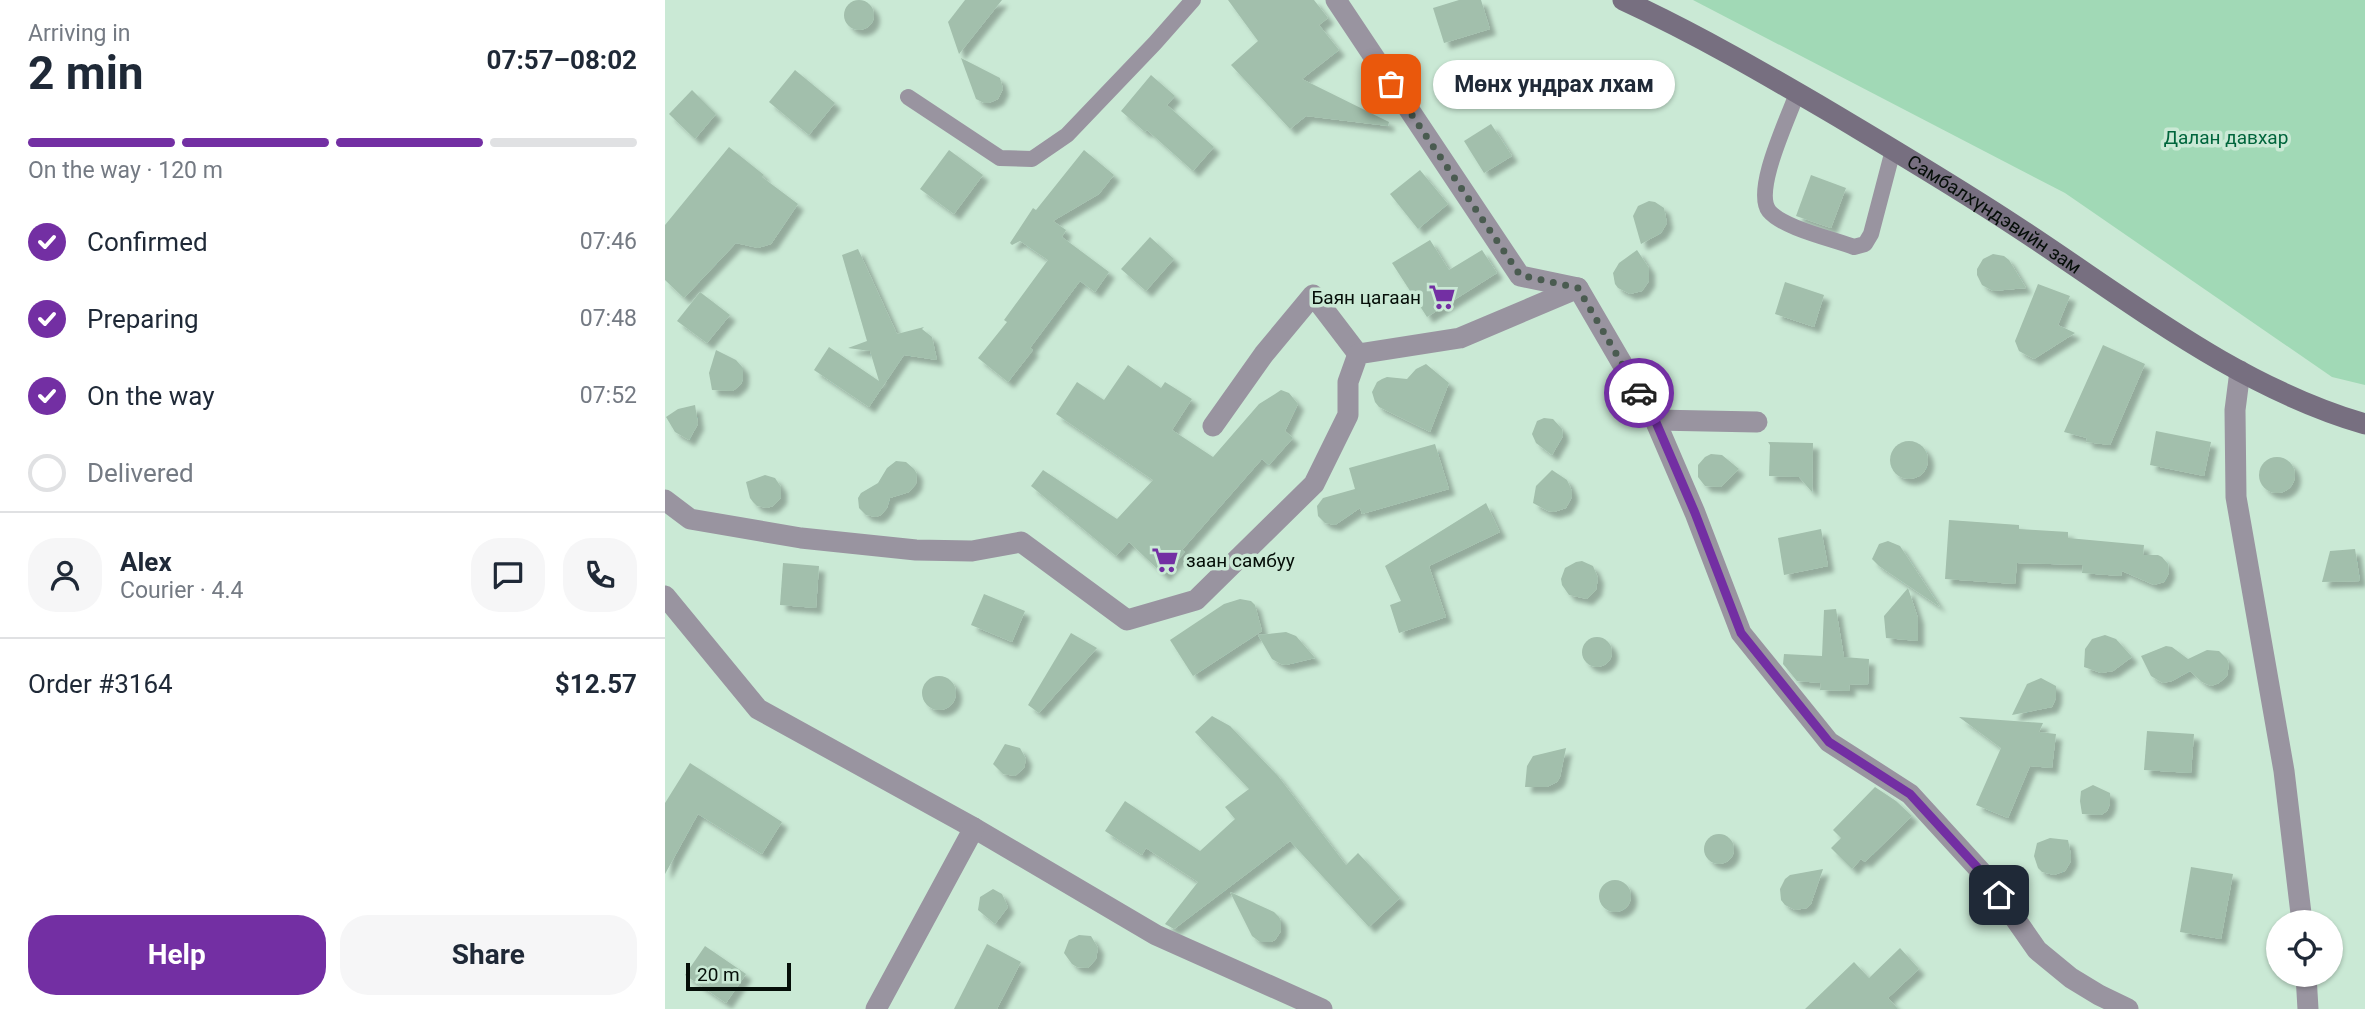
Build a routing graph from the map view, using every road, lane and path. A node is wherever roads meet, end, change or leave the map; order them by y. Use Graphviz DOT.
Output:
graph roads {
  1 [pos="1193,0"];
  2 [pos="1336,0"];
  3 [pos="1623,0"];
  4 [pos="1797,93"];
  5 [pos="908,97"];
  6 [pos="1893,150"];
  7 [pos="1578,288"];
  8 [pos="1358,354"];
  9 [pos="2240,371"];
  10 [pos="1655,420"];
  11 [pos="1757,422"];
  12 [pos="2365,424"];
  13 [pos="1213,426"];
  14 [pos="665,500"];
  15 [pos="665,596"];
  16 [pos="974,828"];
  17 [pos="2301,910"];
  18 [pos="2307,987"];
  19 [pos="876,1009"];
  20 [pos="1322,1009"];
  21 [pos="2128,1009"];
  22 [pos="2308,1009"];
  1 -- 5 [label="lane"];
  2 -- 7 [label="street"];
  3 -- 4 [label="street, Самбалхүндэвийн зам"];
  4 -- 6 [label="street, Самбалхүндэвийн зам"];
  4 -- 6 [label="lane"];
  6 -- 9 [label="street, Самбалхүндэвийн зам"];
  7 -- 8 [label="street"];
  7 -- 10 [label="street"];
  8 -- 13 [label="street"];
  8 -- 14 [label="street"];
  9 -- 12 [label="street, Самбалхүндэвийн зам"];
  9 -- 17 [label="street"];
  10 -- 11 [label="street"];
  10 -- 21 [label="street"];
  15 -- 16 [label="street"];
  16 -- 19 [label="street"];
  16 -- 20 [label="street"];
  18 -- 22 [label="street"];
}
